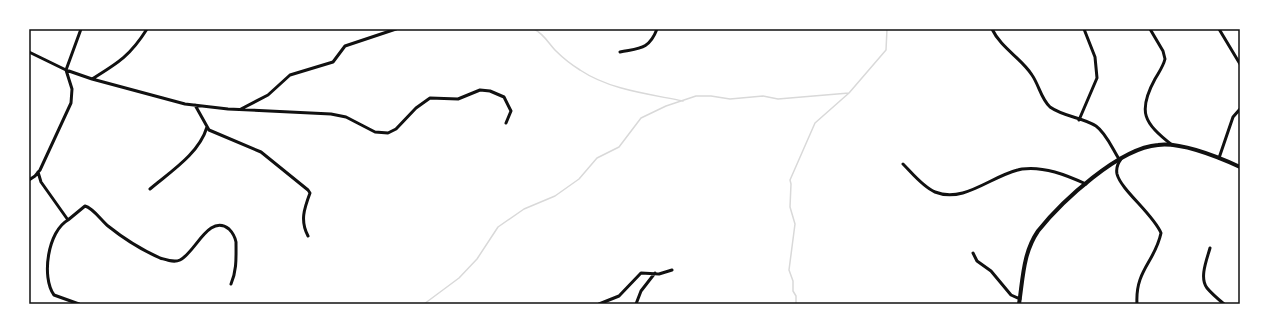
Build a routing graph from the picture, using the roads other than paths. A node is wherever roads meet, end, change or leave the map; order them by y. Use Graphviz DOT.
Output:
graph roads {
  1 [pos="81,29"];
  2 [pos="147,29"];
  3 [pos="396,29"];
  4 [pos="656,29"];
  5 [pos="992,29"];
  6 [pos="1084,29"];
  7 [pos="1150,29"];
  8 [pos="1219,29"];
  9 [pos="29,52"];
  10 [pos="620,52"];
  11 [pos="1240,64"];
  12 [pos="66,70"];
  13 [pos="92,79"];
  14 [pos="195,105"];
  15 [pos="241,109"];
  16 [pos="1240,109"];
  17 [pos="1079,120"];
  18 [pos="506,123"];
  19 [pos="207,127"];
  20 [pos="1172,145"];
  21 [pos="1120,158"];
  22 [pos="1218,158"];
  23 [pos="903,164"];
  24 [pos="1240,167"];
  25 [pos="38,172"];
  26 [pos="29,180"];
  27 [pos="1086,184"];
  28 [pos="150,189"];
  29 [pos="68,220"];
  30 [pos="308,236"];
  31 [pos="1210,248"];
  32 [pos="973,253"];
  33 [pos="672,270"];
  34 [pos="655,274"];
  35 [pos="231,284"];
  36 [pos="1019,302"];
  37 [pos="80,304"];
  38 [pos="599,304"];
  39 [pos="636,304"];
  40 [pos="1137,304"];
  41 [pos="1224,304"];
  1 -- 12 [label="street"];
  2 -- 13 [label="street"];
  3 -- 15 [label="street"];
  4 -- 10 [label="street"];
  5 -- 17 [label="street"];
  6 -- 17 [label="street"];
  7 -- 20 [label="street"];
  8 -- 11 [label="street"];
  9 -- 12 [label="street"];
  12 -- 13 [label="street"];
  12 -- 25 [label="street"];
  13 -- 14 [label="street"];
  14 -- 15 [label="street"];
  14 -- 19 [label="street"];
  15 -- 18 [label="street"];
  16 -- 22 [label="street"];
  17 -- 21 [label="street"];
  19 -- 28 [label="street"];
  19 -- 30 [label="street"];
  20 -- 21 [label="street"];
  20 -- 22 [label="street"];
  21 -- 27 [label="street"];
  21 -- 40 [label="street"];
  22 -- 24 [label="street"];
  23 -- 27 [label="street"];
  25 -- 26 [label="street"];
  25 -- 29 [label="street"];
  27 -- 36 [label="street"];
  29 -- 35 [label="street"];
  29 -- 37 [label="street"];
  31 -- 41 [label="street"];
  32 -- 36 [label="street"];
  33 -- 34 [label="street"];
  34 -- 38 [label="street"];
  34 -- 39 [label="street"];
}
